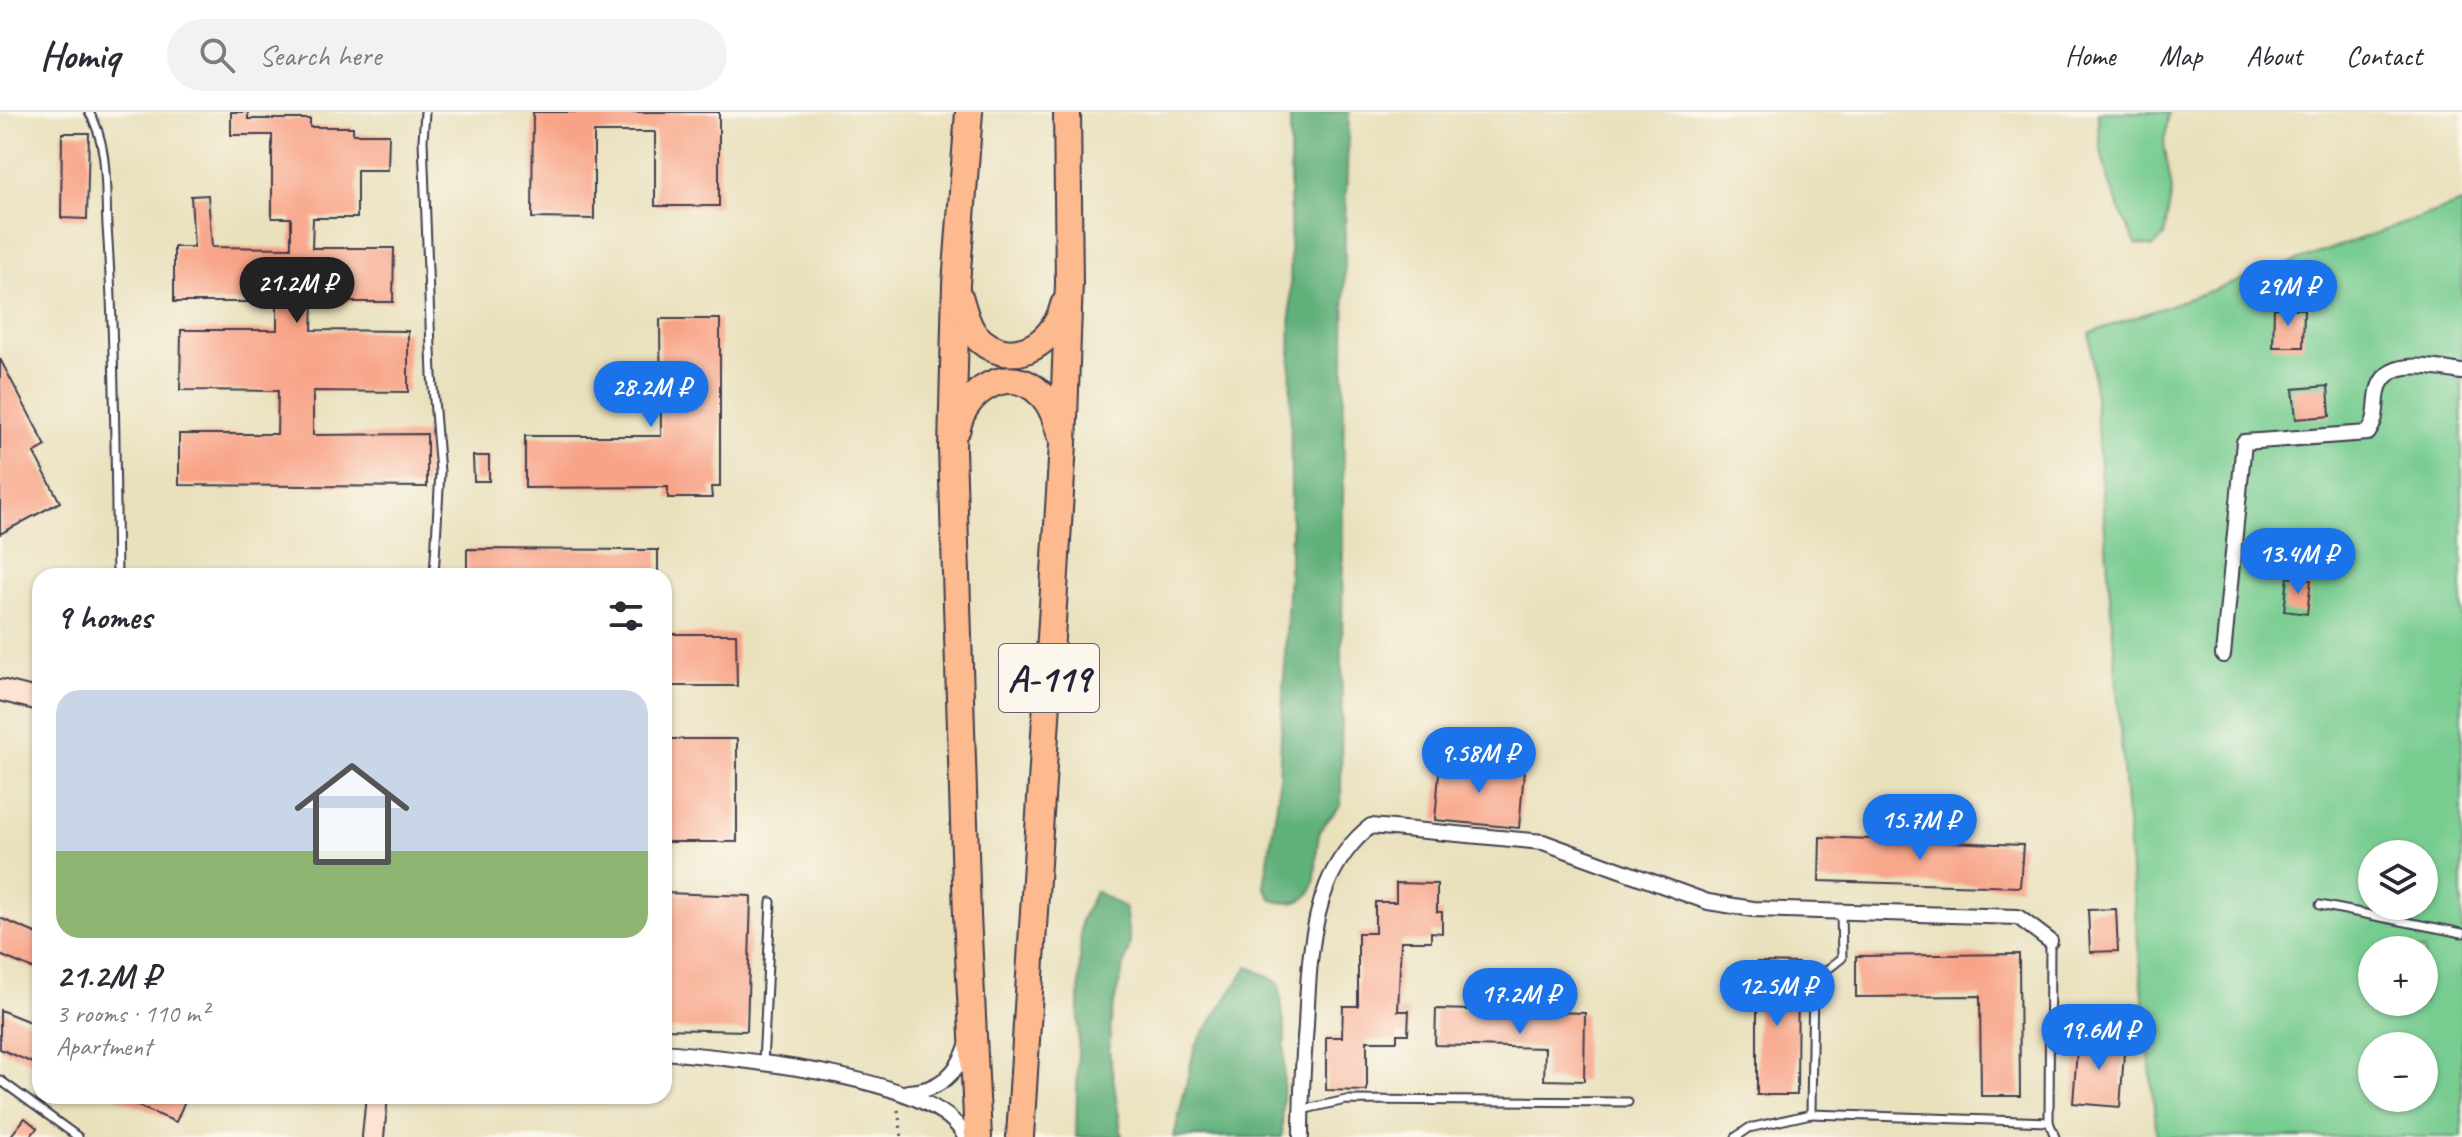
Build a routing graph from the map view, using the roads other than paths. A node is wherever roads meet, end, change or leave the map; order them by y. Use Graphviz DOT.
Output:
graph roads {
  1 [pos="89,112"];
  2 [pos="425,112"];
  3 [pos="969,112"];
  4 [pos="1067,112"];
  5 [pos="1069,283"];
  6 [pos="956,284"];
  7 [pos="2462,372"];
  8 [pos="1063,444"];
  9 [pos="952,449"];
  10 [pos="117,568"];
  11 [pos="434,568"];
  12 [pos="2223,655"];
  13 [pos="0,690"];
  14 [pos="32,698"];
  15 [pos="771,902"];
  16 [pos="2320,905"];
  17 [pos="1841,912"];
  18 [pos="2462,933"];
  19 [pos="2050,941"];
  20 [pos="972,1025"];
  21 [pos="672,1053"];
  22 [pos="763,1064"];
  23 [pos="0,1080"];
  24 [pos="897,1091"];
  25 [pos="1628,1102"];
  26 [pos="32,1103"];
  27 [pos="33,1104"];
  28 [pos="376,1104"];
  29 [pos="1301,1110"];
  30 [pos="1811,1114"];
  31 [pos="2049,1122"];
  32 [pos="78,1137"];
  33 [pos="373,1137"];
  34 [pos="965,1137"];
  35 [pos="978,1137"];
  36 [pos="1020,1137"];
  37 [pos="1301,1137"];
  38 [pos="1736,1137"];
  39 [pos="2055,1137"];
  1 -- 10 [label="lane"];
  2 -- 11 [label="lane"];
  3 -- 6 [label="highway, А-119"];
  4 -- 5 [label="highway, А-119"];
  5 -- 6 [label="highway"];
  5 -- 8 [label="highway, А-119"];
  6 -- 9 [label="highway, А-119"];
  7 -- 12 [label="street"];
  8 -- 9 [label="highway"];
  8 -- 36 [label="highway, А-119"];
  9 -- 20 [label="highway, А-119"];
  13 -- 14 [label="street"];
  15 -- 22 [label="lane"];
  16 -- 18 [label="lane"];
  17 -- 19 [label="street"];
  17 -- 29 [label="street"];
  17 -- 30 [label="lane"];
  19 -- 31 [label="lane"];
  20 -- 24 [label="street"];
  20 -- 35 [label="highway, А-119"];
  21 -- 22 [label="street"];
  22 -- 24 [label="street"];
  23 -- 26 [label="lane"];
  24 -- 34 [label="street"];
  25 -- 29 [label="lane"];
  27 -- 32 [label="lane"];
  28 -- 33 [label="street"];
  29 -- 37 [label="street"];
  30 -- 31 [label="lane"];
  30 -- 38 [label="lane"];
  31 -- 39 [label="lane"];
}
